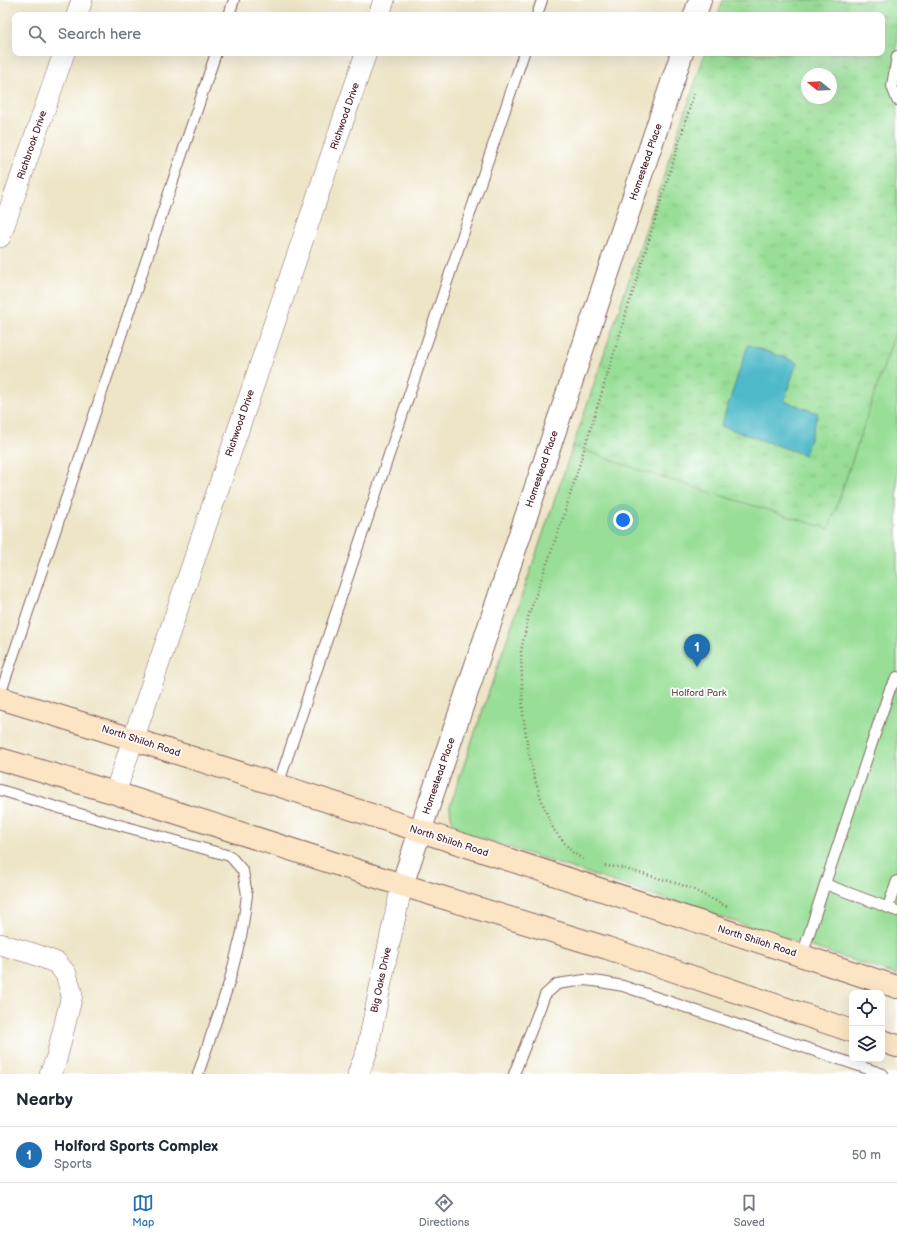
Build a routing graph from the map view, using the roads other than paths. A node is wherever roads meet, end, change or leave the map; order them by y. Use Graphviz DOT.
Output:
graph roads {
  1 [pos="82,0"];
  2 [pos="234,0"];
  3 [pos="384,0"];
  4 [pos="542,0"];
  5 [pos="700,0"];
  6 [pos="78,12"];
  7 [pos="230,12"];
  8 [pos="380,12"];
  9 [pos="538,12"];
  10 [pos="696,12"];
  11 [pos="63,56"];
  12 [pos="215,56"];
  13 [pos="365,56"];
  14 [pos="523,56"];
  15 [pos="681,56"];
  16 [pos="897,56"];
  17 [pos="897,100"];
  18 [pos="0,237"];
  19 [pos="897,677"];
  20 [pos="0,695"];
  21 [pos="0,698"];
  22 [pos="133,739"];
  23 [pos="0,759"];
  24 [pos="278,785"];
  25 [pos="0,790"];
  26 [pos="115,794"];
  27 [pos="420,832"];
  28 [pos="897,881"];
  29 [pos="825,884"];
  30 [pos="402,885"];
  31 [pos="892,909"];
  32 [pos="0,944"];
  33 [pos="802,956"];
  34 [pos="897,987"];
  35 [pos="849,1030"];
  36 [pos="885,1042"];
  37 [pos="897,1046"];
  38 [pos="50,1074"];
  39 [pos="198,1074"];
  40 [pos="358,1074"];
  41 [pos="514,1074"];
  42 [pos="883,1074"];
  1 -- 6 [label="street"];
  2 -- 7 [label="lane"];
  3 -- 8 [label="street"];
  4 -- 9 [label="lane"];
  5 -- 10 [label="street"];
  11 -- 18 [label="street, Richbrook Drive"];
  12 -- 20 [label="lane"];
  13 -- 22 [label="street, Richwood Drive"];
  14 -- 24 [label="lane"];
  15 -- 27 [label="street, Homestead Place"];
  16 -- 17 [label="lane"];
  19 -- 29 [label="lane"];
  21 -- 22 [label="main road, North Shiloh Road"];
  22 -- 24 [label="main road, North Shiloh Road"];
  22 -- 26 [label="street, Richwood Drive"];
  23 -- 26 [label="main road"];
  24 -- 27 [label="main road, North Shiloh Road"];
  25 -- 39 [label="lane"];
  26 -- 30 [label="main road"];
  27 -- 30 [label="street, Homestead Place"];
  27 -- 33 [label="main road, North Shiloh Road"];
  28 -- 31 [label="lane"];
  29 -- 31 [label="lane"];
  29 -- 33 [label="lane"];
  30 -- 35 [label="main road"];
  30 -- 40 [label="street, Big Oaks Drive"];
  32 -- 38 [label="street"];
  33 -- 34 [label="main road, North Shiloh Road"];
  36 -- 37 [label="main road"];
  41 -- 42 [label="lane"];
}
